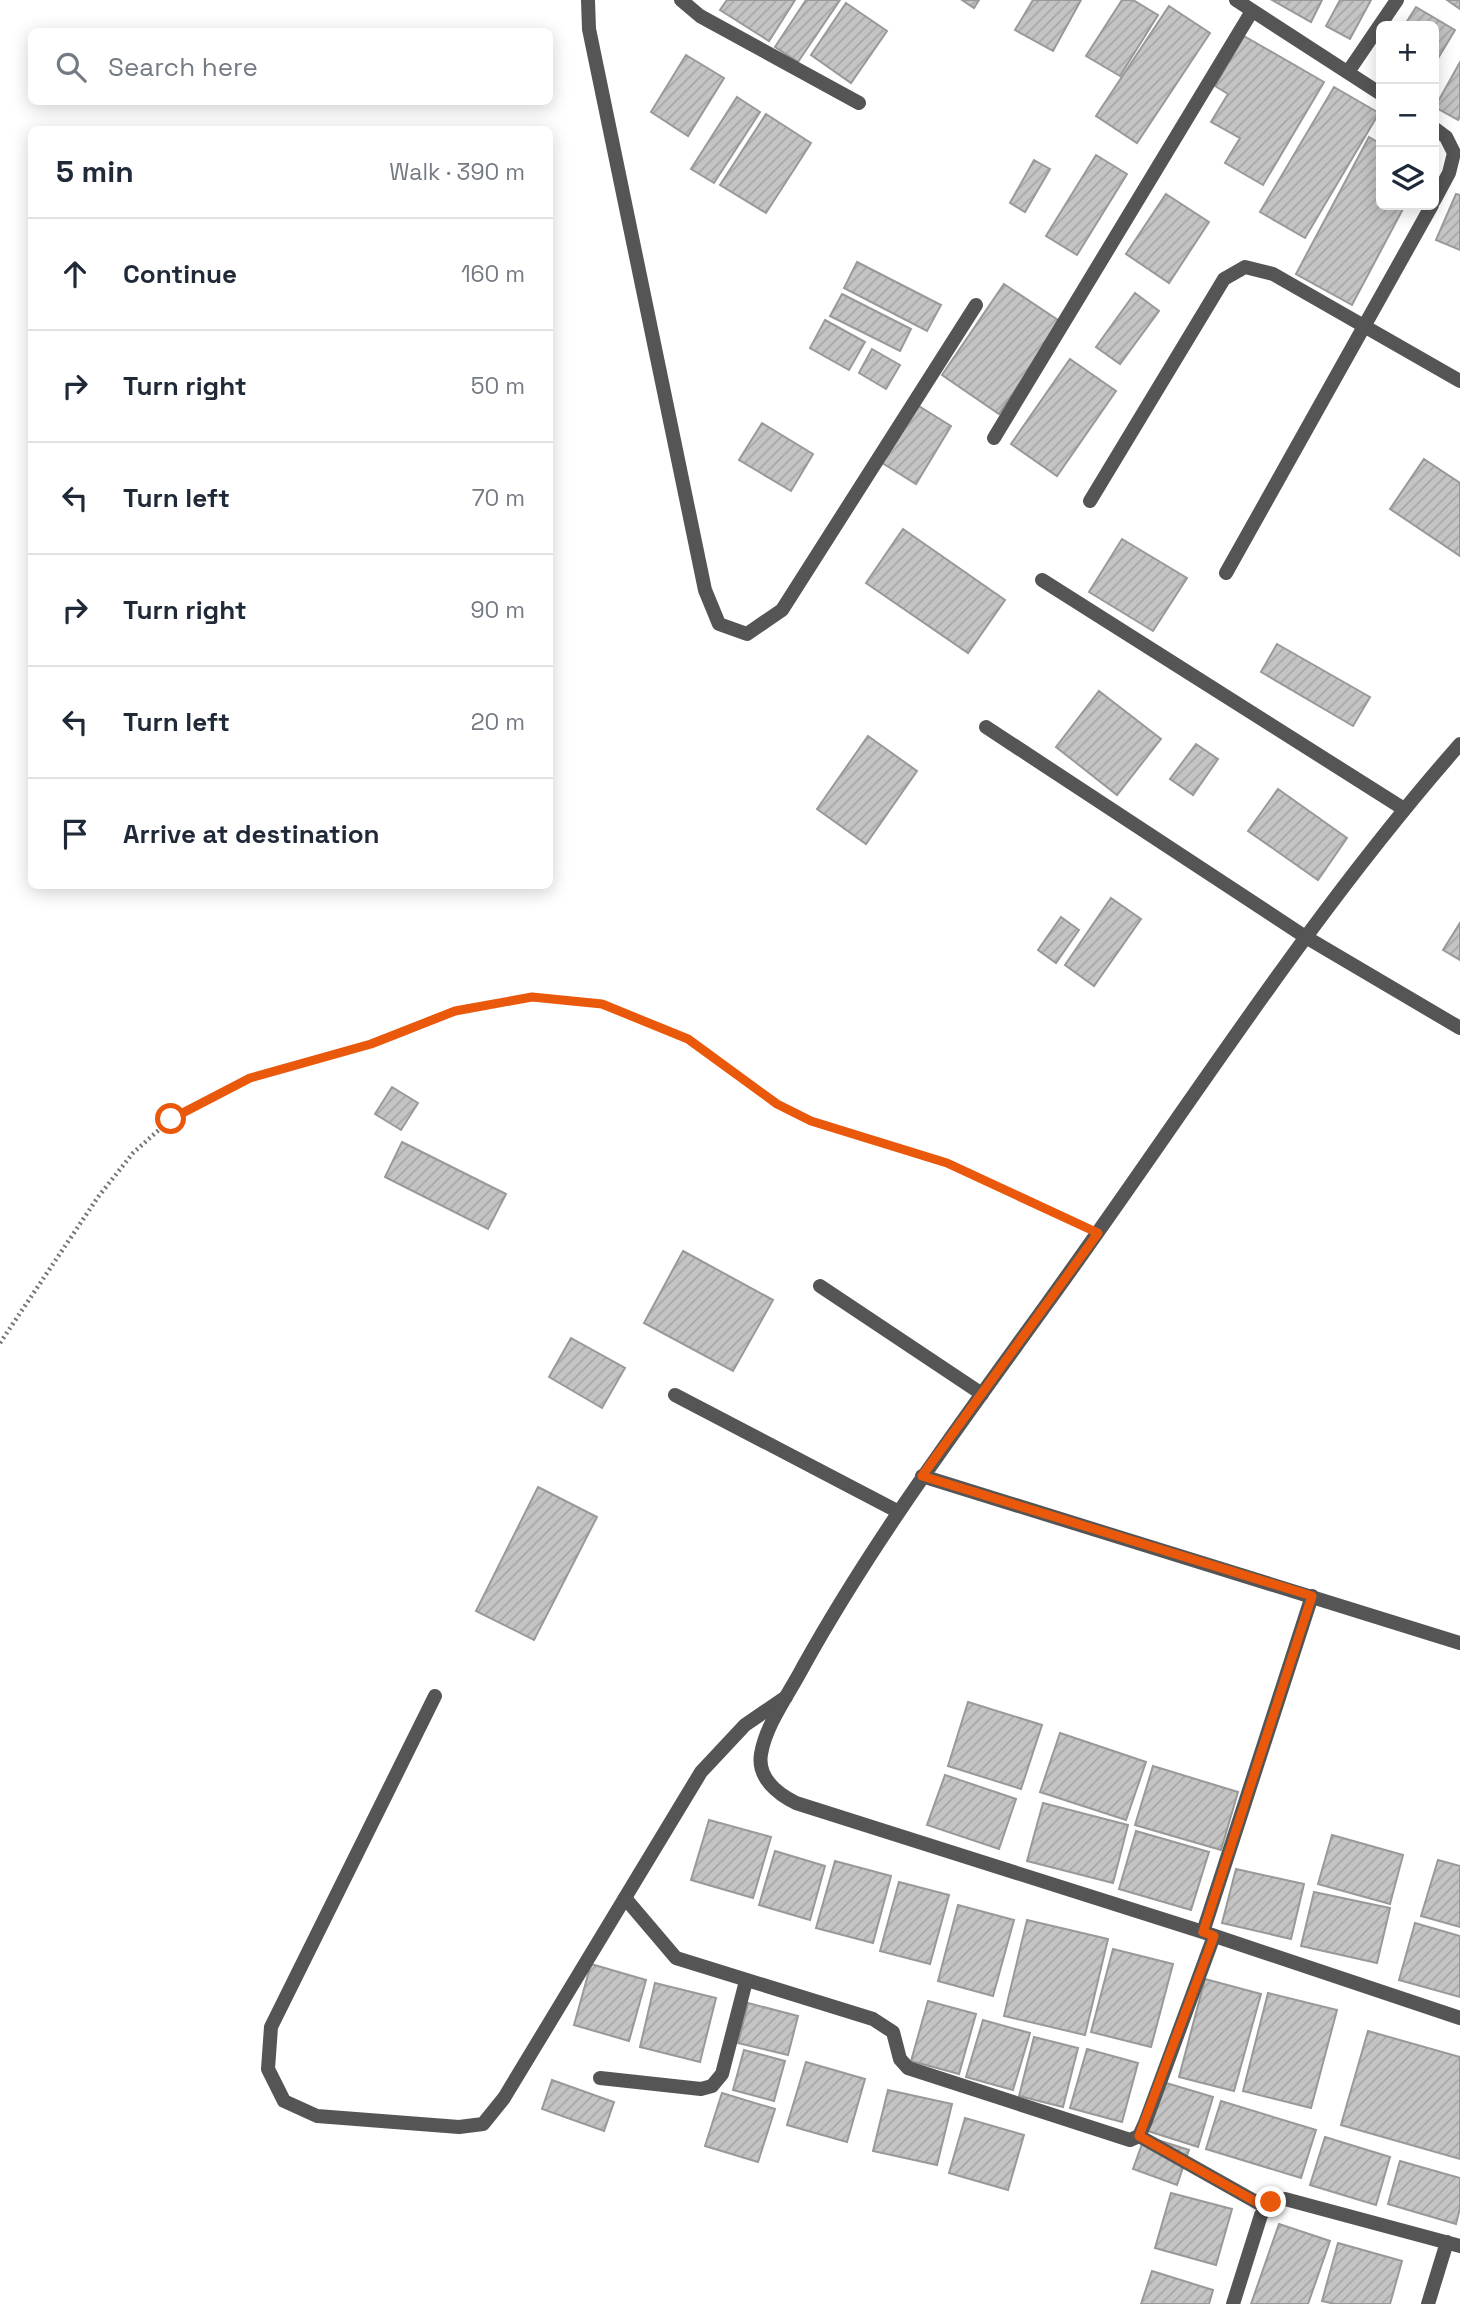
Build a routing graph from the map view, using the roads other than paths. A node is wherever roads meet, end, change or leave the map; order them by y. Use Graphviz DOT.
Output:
graph roads {
  1 [pos="588,0"];
  2 [pos="681,0"];
  3 [pos="1236,0"];
  4 [pos="1397,0"];
  5 [pos="1252,10"];
  6 [pos="1348,72"];
  7 [pos="1376,90"];
  8 [pos="859,103"];
  9 [pos="1439,132"];
  10 [pos="1439,192"];
  11 [pos="1429,210"];
  12 [pos="976,305"];
  13 [pos="1365,325"];
  14 [pos="1460,381"];
  15 [pos="994,438"];
  16 [pos="1090,501"];
  17 [pos="1226,573"];
  18 [pos="1042,580"];
  19 [pos="986,727"];
  20 [pos="1460,744"];
  21 [pos="1404,809"];
  22 [pos="1304,936"];
  23 [pos="1460,1028"];
  24 [pos="820,1286"];
  25 [pos="982,1394"];
  26 [pos="675,1395"];
  27 [pos="922,1476"];
  28 [pos="897,1511"];
  29 [pos="1312,1596"];
  30 [pos="1460,1643"];
  31 [pos="435,1696"];
  32 [pos="787,1696"];
  33 [pos="625,1898"];
  34 [pos="1209,1934"];
  35 [pos="746,1981"];
  36 [pos="1460,2018"];
  37 [pos="600,2078"];
  38 [pos="1139,2136"];
  39 [pos="1271,2202"];
  40 [pos="1453,2244"];
  41 [pos="1233,2304"];
  42 [pos="1427,2304"];
  1 -- 12 [label="street"];
  2 -- 8 [label="street"];
  3 -- 5 [label="street"];
  4 -- 6 [label="street"];
  5 -- 6 [label="street"];
  5 -- 15 [label="street"];
  6 -- 7 [label="street"];
  9 -- 10 [label="street"];
  11 -- 13 [label="street"];
  13 -- 14 [label="street"];
  13 -- 16 [label="street"];
  13 -- 17 [label="street"];
  18 -- 21 [label="street"];
  19 -- 22 [label="street"];
  20 -- 21 [label="street"];
  21 -- 22 [label="street"];
  22 -- 23 [label="street"];
  22 -- 25 [label="street"];
  24 -- 25 [label="street"];
  25 -- 27 [label="street"];
  26 -- 28 [label="street"];
  27 -- 28 [label="street"];
  27 -- 29 [label="street"];
  28 -- 32 [label="street"];
  29 -- 30 [label="street"];
  29 -- 34 [label="street"];
  31 -- 33 [label="street"];
  32 -- 33 [label="street"];
  32 -- 34 [label="street"];
  33 -- 35 [label="street"];
  34 -- 36 [label="street"];
  34 -- 38 [label="street"];
  35 -- 37 [label="street"];
  35 -- 38 [label="street"];
  38 -- 39 [label="street"];
  39 -- 40 [label="street"];
  39 -- 41 [label="street"];
  40 -- 42 [label="street"];
}
